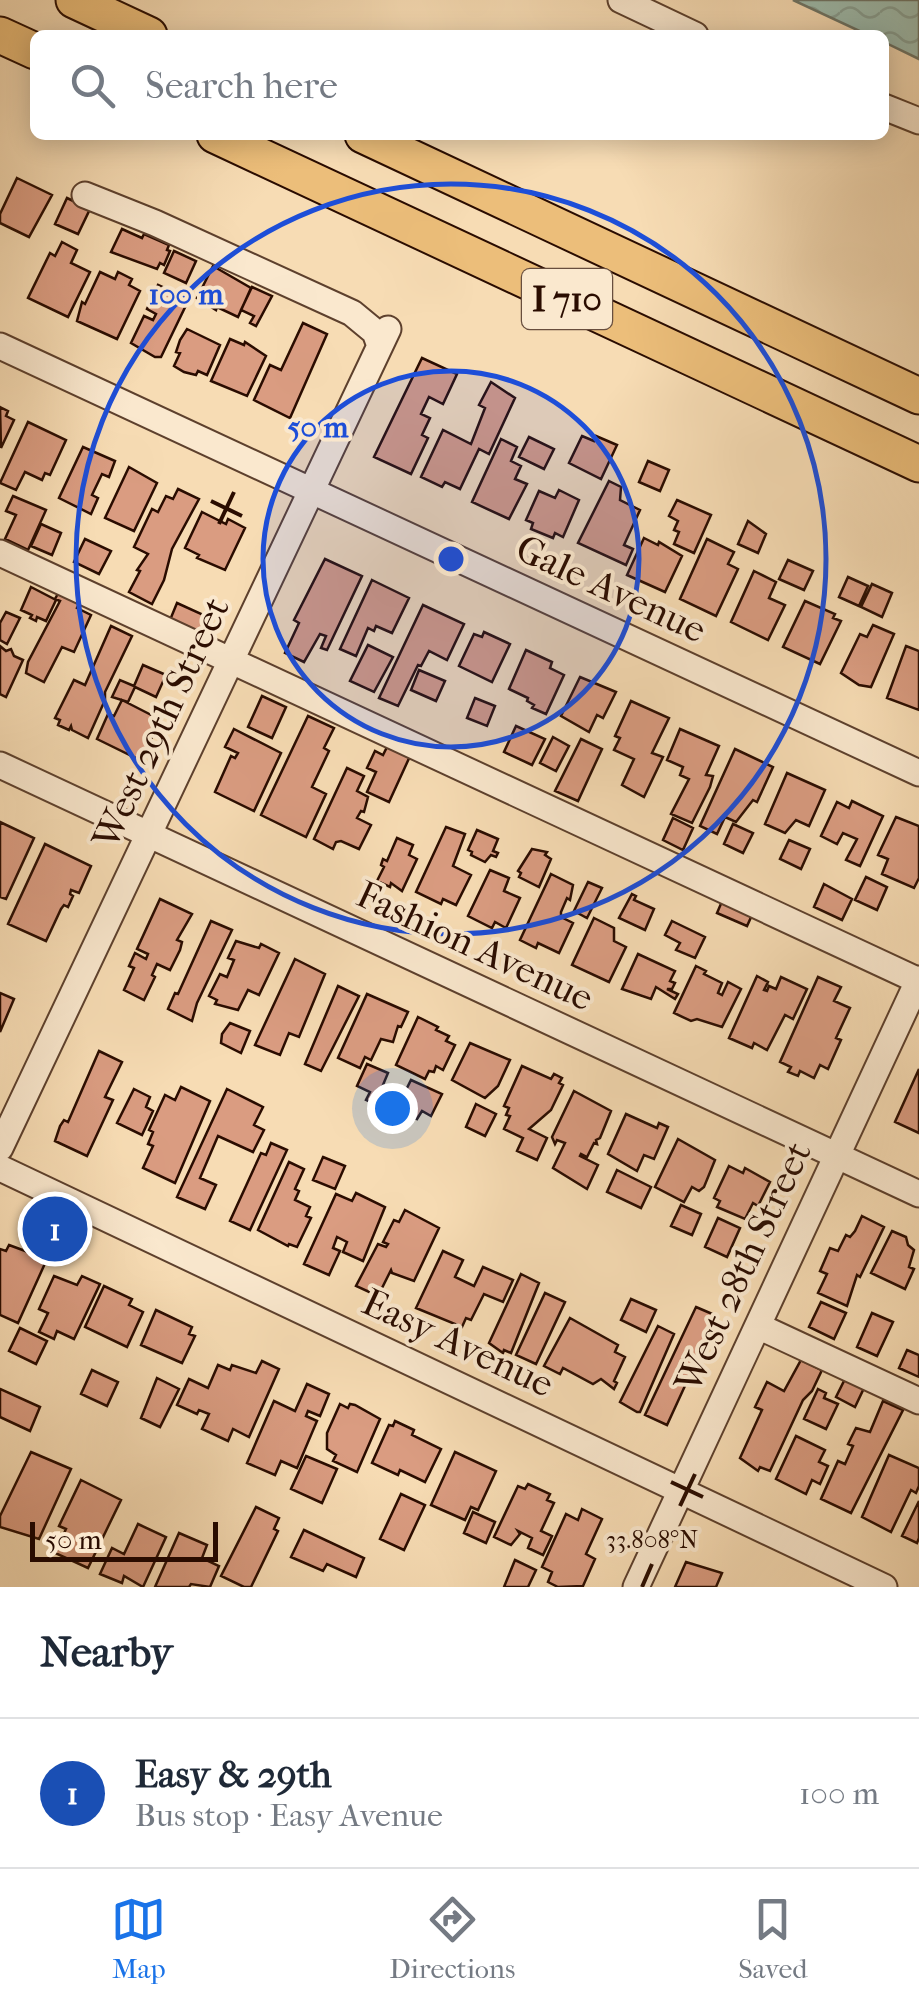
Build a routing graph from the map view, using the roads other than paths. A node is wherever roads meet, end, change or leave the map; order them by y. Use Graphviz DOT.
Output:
graph roads {
  1 [pos="74,0"];
  2 [pos="620,0"];
  3 [pos="138,30"];
  4 [pos="684,30"];
  5 [pos="0,35"];
  6 [pos="30,49"];
  7 [pos="889,109"];
  8 [pos="919,122"];
  9 [pos="226,140"];
  10 [pos="374,140"];
  11 [pos="85,195"];
  12 [pos="0,346"];
  13 [pos="919,396"];
  14 [pos="919,464"];
  15 [pos="313,491"];
  16 [pos="0,552"];
  17 [pos="232,661"];
  18 [pos="0,764"];
  19 [pos="919,773"];
  20 [pos="150,835"];
  21 [pos="919,980"];
  22 [pos="0,1148"];
  23 [pos="836,1157"];
  24 [pos="0,1168"];
  25 [pos="919,1194"];
  26 [pos="758,1326"];
  27 [pos="919,1401"];
  28 [pos="681,1490"];
  29 [pos="636,1587"];
  30 [pos="884,1587"];
  1 -- 3 [label="highway"];
  2 -- 4 [label="street"];
  5 -- 6 [label="highway"];
  7 -- 8 [label="street"];
  9 -- 14 [label="highway, I 710"];
  10 -- 13 [label="highway, I 710"];
  11 -- 15 [label="street, West 29th Street"];
  12 -- 15 [label="street, Gale Avenue"];
  15 -- 17 [label="street, West 29th Street"];
  15 -- 19 [label="street, Gale Avenue"];
  16 -- 17 [label="street"];
  17 -- 20 [label="street, West 29th Street"];
  17 -- 21 [label="street"];
  18 -- 20 [label="street, Fashion Avenue"];
  20 -- 22 [label="street, West 29th Street"];
  20 -- 23 [label="street, Fashion Avenue"];
  21 -- 23 [label="street, West 28th Street"];
  23 -- 25 [label="street, Fashion Avenue"];
  23 -- 26 [label="street, West 28th Street"];
  24 -- 28 [label="street, Easy Avenue"];
  26 -- 27 [label="street"];
  26 -- 28 [label="street, West 28th Street"];
  28 -- 29 [label="street, West 28th Street"];
  28 -- 30 [label="street, Easy Avenue"];
}
